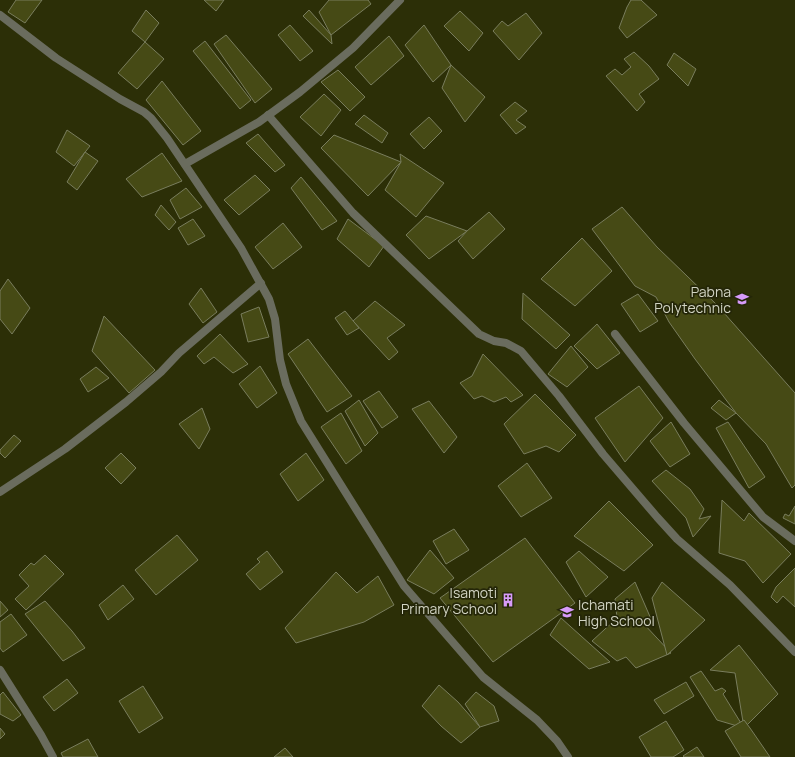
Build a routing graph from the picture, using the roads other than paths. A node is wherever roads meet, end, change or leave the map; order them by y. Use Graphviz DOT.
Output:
graph roads {
  1 [pos="400,0"];
  2 [pos="0,16"];
  3 [pos="268,115"];
  4 [pos="185,164"];
  5 [pos="260,283"];
  6 [pos="615,334"];
  7 [pos="0,492"];
  8 [pos="795,541"];
  9 [pos="795,652"];
  10 [pos="0,670"];
  11 [pos="53,757"];
  12 [pos="568,757"];
  1 -- 3 [label="street"];
  2 -- 4 [label="street"];
  3 -- 4 [label="street"];
  3 -- 9 [label="street"];
  4 -- 5 [label="street"];
  5 -- 7 [label="street"];
  5 -- 12 [label="street"];
  6 -- 8 [label="street"];
  10 -- 11 [label="street"];
}
